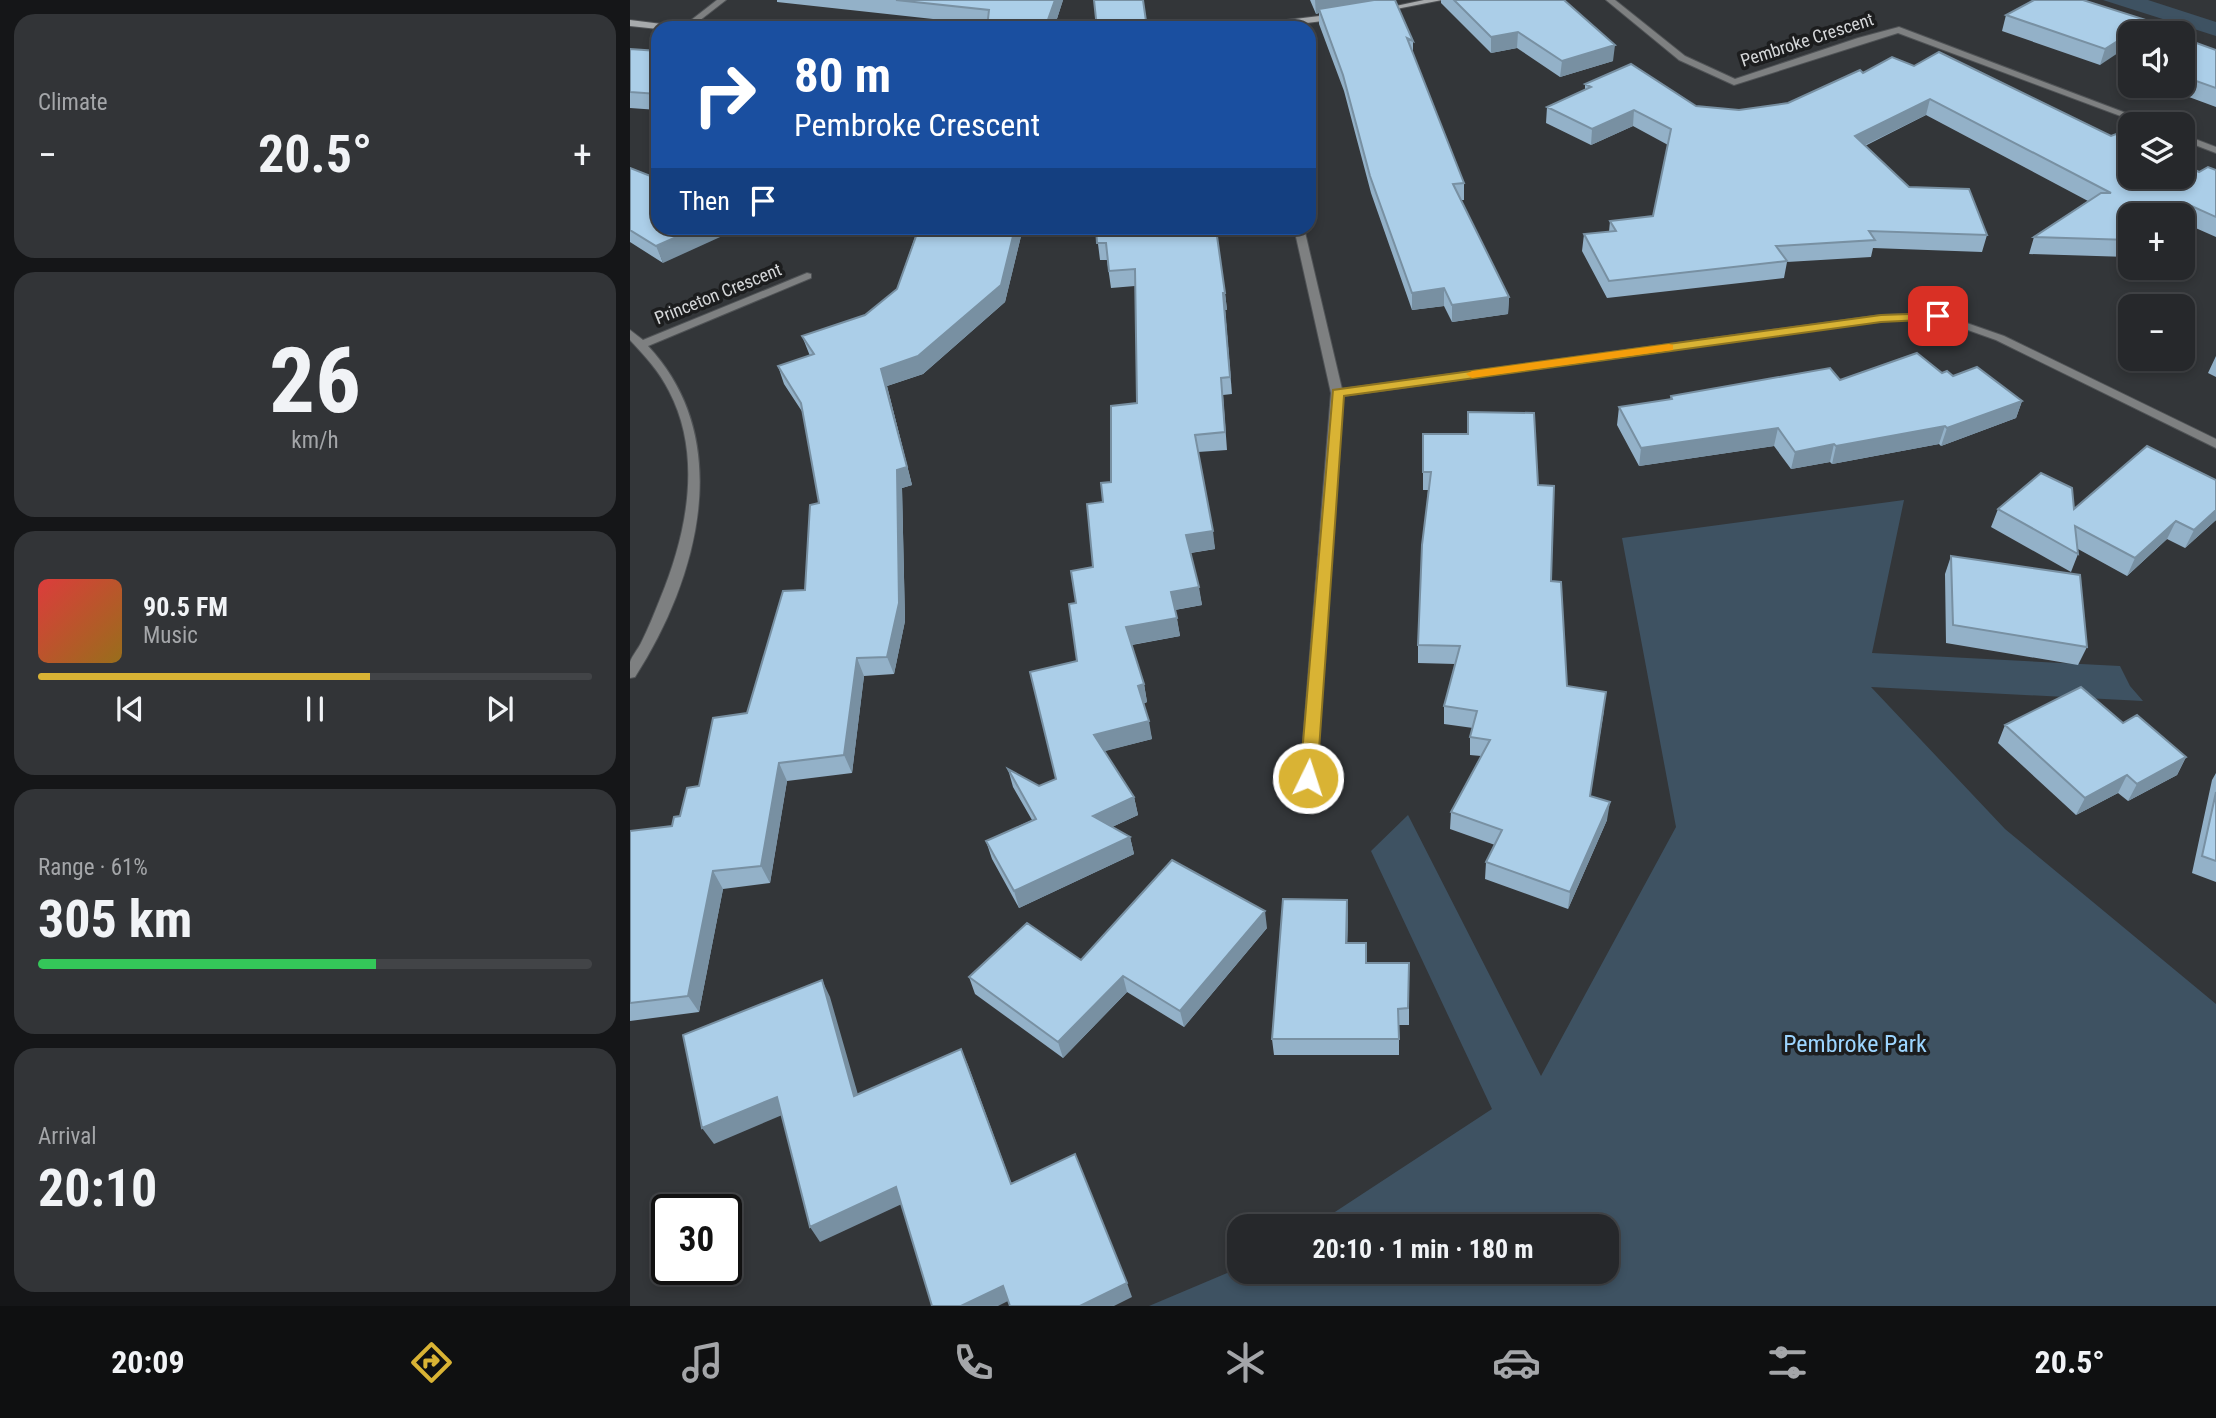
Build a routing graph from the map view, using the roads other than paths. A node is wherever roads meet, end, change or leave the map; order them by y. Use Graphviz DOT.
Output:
graph roads {
  1 [pos="722,0"];
  2 [pos="1438,0"];
  3 [pos="1609,0"];
  4 [pos="1365,12"];
  5 [pos="1343,16"];
  6 [pos="694,21"];
  7 [pos="1303,21"];
  8 [pos="630,23"];
  9 [pos="651,26"];
  10 [pos="2118,112"];
  11 [pos="2195,142"];
  12 [pos="2216,149"];
  13 [pos="1301,235"];
  14 [pos="807,276"];
  15 [pos="630,332"];
  16 [pos="643,344"];
  17 [pos="1337,393"];
  18 [pos="2216,444"];
  19 [pos="630,673"];
  20 [pos="1308,778"];
  1 -- 6 [label="street"];
  2 -- 4 [label="street"];
  3 -- 10 [label="street, Pembroke Crescent"];
  5 -- 7 [label="street"];
  8 -- 9 [label="street"];
  11 -- 12 [label="street"];
  13 -- 17 [label="street"];
  14 -- 16 [label="street, Princeton Crescent"];
  15 -- 16 [label="street, Princeton Crescent"];
  16 -- 19 [label="street, Princeton Crescent"];
  17 -- 18 [label="street"];
  17 -- 20 [label="street"];
}
